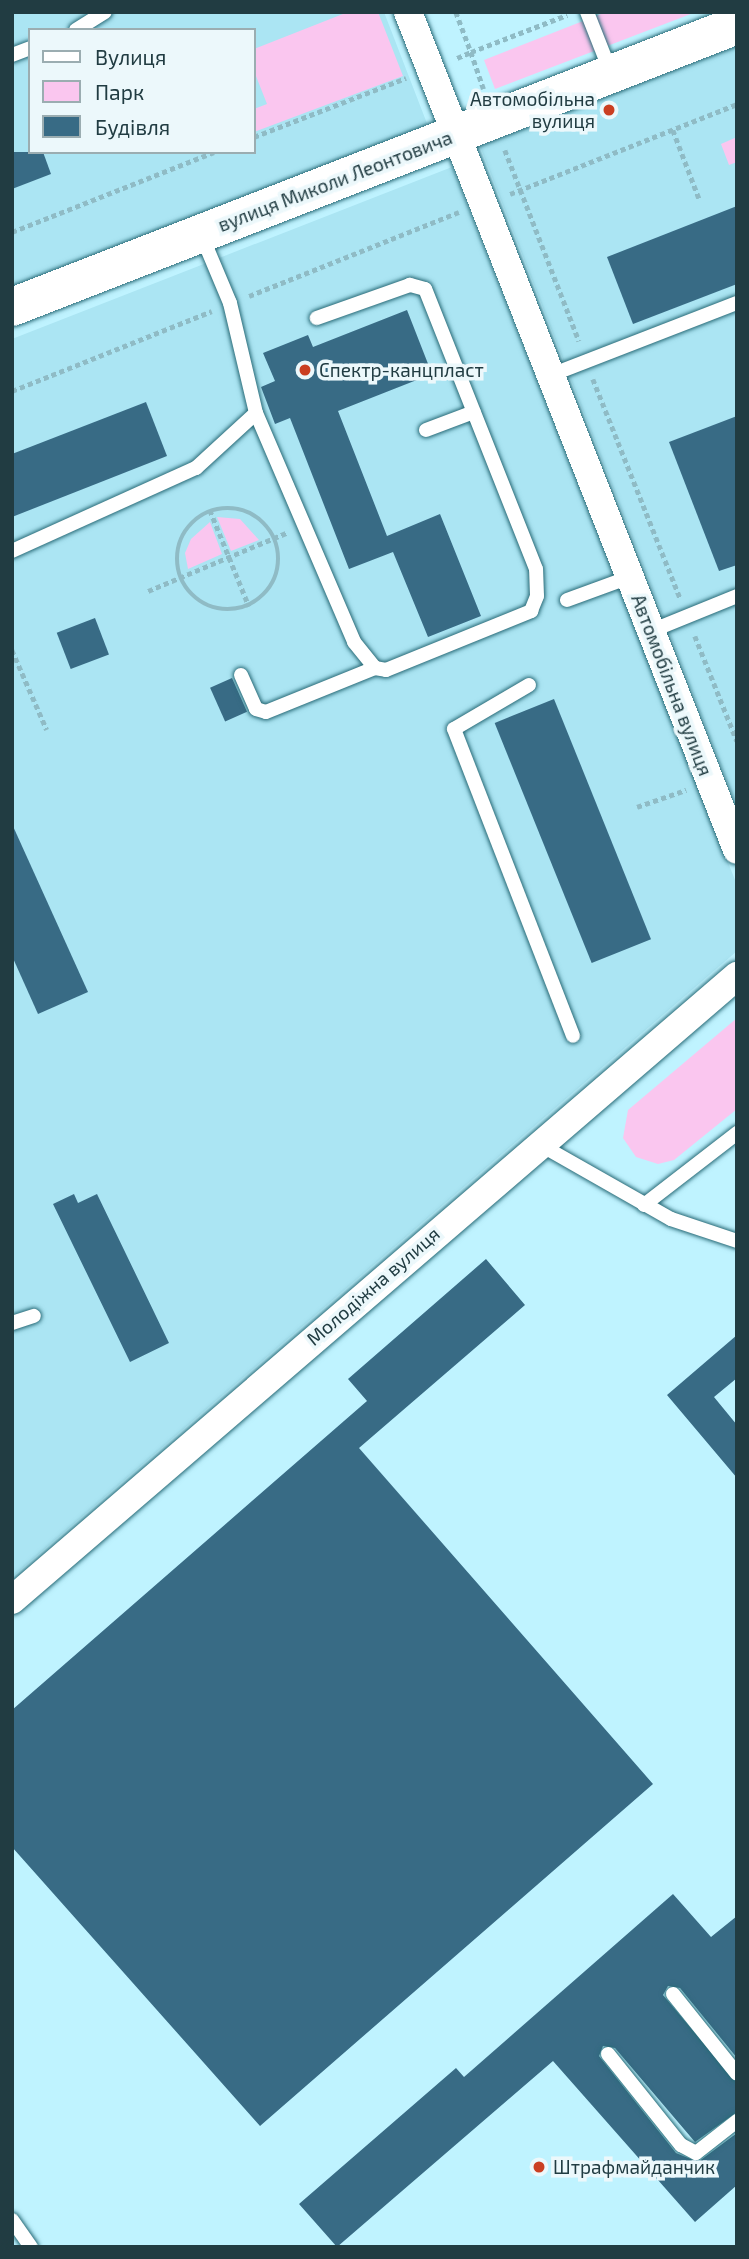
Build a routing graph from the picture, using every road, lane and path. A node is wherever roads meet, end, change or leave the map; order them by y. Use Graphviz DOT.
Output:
graph roads {
  1 [pos="105,12"];
  2 [pos="408,12"];
  3 [pos="456,12"];
  4 [pos="574,12"];
  5 [pos="587,12"];
  6 [pos="737,25"];
  7 [pos="79,28"];
  8 [pos="471,52"];
  9 [pos="430,68"];
  10 [pos="611,74"];
  11 [pos="737,104"];
  12 [pos="494,120"];
  13 [pos="673,130"];
  14 [pos="456,134"];
  15 [pos="256,136"];
  16 [pos="209,154"];
  17 [pos="520,191"];
  18 [pos="699,198"];
  19 [pos="471,208"];
  20 [pos="12,232"];
  21 [pos="201,234"];
  22 [pos="737,303"];
  23 [pos="12,307"];
  24 [pos="317,318"];
  25 [pos="586,361"];
  26 [pos="551,375"];
  27 [pos="474,412"];
  28 [pos="256,413"];
  29 [pos="426,430"];
  30 [pos="210,510"];
  31 [pos="304,526"];
  32 [pos="276,538"];
  33 [pos="12,551"];
  34 [pos="229,557"];
  35 [pos="630,577"];
  36 [pos="181,578"];
  37 [pos="148,591"];
  38 [pos="737,596"];
  39 [pos="567,600"];
  40 [pos="249,606"];
  41 [pos="687,616"];
  42 [pos="651,631"];
  43 [pos="12,650"];
  44 [pos="375,668"];
  45 [pos="242,675"];
  46 [pos="529,685"];
  47 [pos="47,730"];
  48 [pos="737,741"];
  49 [pos="710,782"];
  50 [pos="637,807"];
  51 [pos="737,850"];
  52 [pos="737,976"];
  53 [pos="573,1036"];
  54 [pos="737,1133"];
  55 [pos="538,1143"];
  56 [pos="644,1205"];
  57 [pos="737,1241"];
  58 [pos="34,1316"];
  59 [pos="12,1323"];
  60 [pos="12,1600"];
  61 [pos="673,1994"];
  62 [pos="608,2054"];
  63 [pos="737,2074"];
  64 [pos="737,2120"];
  65 [pos="12,2220"];
  66 [pos="31,2247"];
  1 -- 7 [label="lane"];
  2 -- 9 [label="street, Автомобільна вулиця"];
  3 -- 8 [label="path"];
  4 -- 8 [label="path"];
  5 -- 10 [label="lane"];
  6 -- 10 [label="street, вулиця Миколи Леонтовича"];
  8 -- 9 [label="path"];
  8 -- 12 [label="path"];
  9 -- 14 [label="street, Автомобільна вулиця"];
  9 -- 15 [label="path"];
  10 -- 12 [label="street, вулиця Миколи Леонтовича"];
  11 -- 13 [label="path"];
  12 -- 14 [label="street, вулиця Миколи Леонтовича"];
  12 -- 17 [label="path"];
  13 -- 17 [label="path"];
  13 -- 18 [label="path"];
  14 -- 19 [label="street, Автомобільна вулиця"];
  14 -- 21 [label="street, вулиця Миколи Леонтовича"];
  16 -- 20 [label="path"];
  17 -- 19 [label="path"];
  17 -- 25 [label="path"];
  19 -- 26 [label="street, Автомобільна вулиця"];
  21 -- 23 [label="street, вулиця Миколи Леонтовича"];
  21 -- 28 [label="lane"];
  22 -- 25 [label="lane"];
  24 -- 27 [label="lane"];
  25 -- 26 [label="lane"];
  25 -- 41 [label="path"];
  26 -- 35 [label="street, Автомобільна вулиця"];
  27 -- 29 [label="lane"];
  27 -- 44 [label="lane"];
  28 -- 31 [label="lane"];
  28 -- 33 [label="lane"];
  30 -- 32 [label="path"];
  30 -- 34 [label="path"];
  30 -- 36 [label="path"];
  31 -- 32 [label="path"];
  31 -- 44 [label="lane"];
  32 -- 34 [label="path"];
  32 -- 40 [label="path"];
  34 -- 36 [label="path"];
  34 -- 40 [label="path"];
  35 -- 39 [label="lane"];
  35 -- 42 [label="street, Автомобільна вулиця"];
  36 -- 37 [label="path"];
  36 -- 40 [label="path"];
  38 -- 41 [label="lane"];
  41 -- 42 [label="lane"];
  41 -- 48 [label="path"];
  42 -- 49 [label="street, Автомобільна вулиця"];
  43 -- 47 [label="path"];
  44 -- 45 [label="lane"];
  46 -- 53 [label="lane"];
  49 -- 50 [label="path"];
  49 -- 51 [label="street, Автомобільна вулиця"];
  52 -- 55 [label="street, Молодіжна вулиця"];
  54 -- 56 [label="lane"];
  55 -- 56 [label="lane"];
  55 -- 60 [label="street, Молодіжна вулиця"];
  56 -- 57 [label="lane"];
  58 -- 59 [label="lane"];
  61 -- 63 [label="lane"];
  62 -- 64 [label="lane"];
  65 -- 66 [label="lane"];
}
